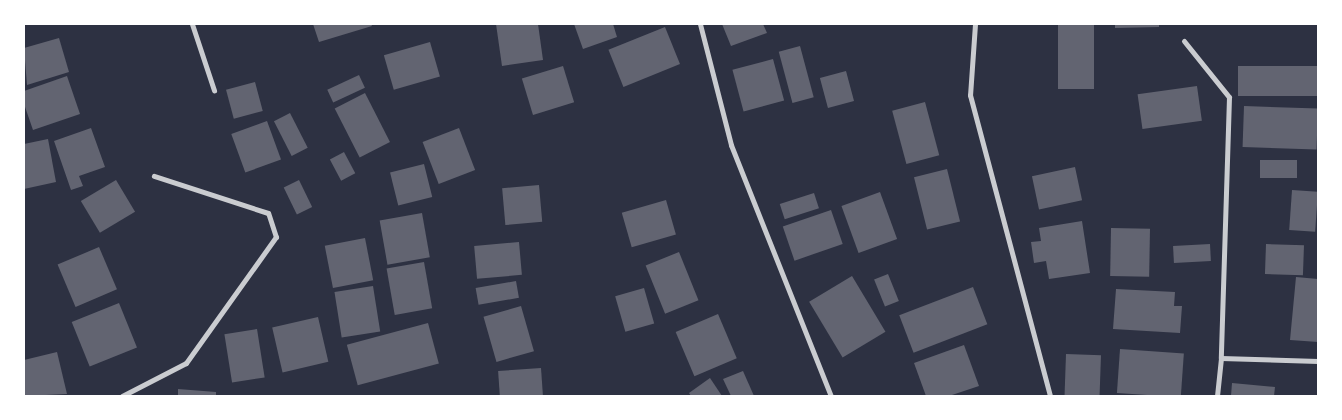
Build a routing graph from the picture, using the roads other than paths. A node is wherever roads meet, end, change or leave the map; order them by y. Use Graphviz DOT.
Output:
graph roads {
  1 [pos="192,24"];
  2 [pos="700,24"];
  3 [pos="975,24"];
  4 [pos="1184,41"];
  5 [pos="214,90"];
  6 [pos="154,176"];
  7 [pos="1221,358"];
  8 [pos="1318,361"];
  9 [pos="122,396"];
  10 [pos="831,396"];
  11 [pos="1050,396"];
  12 [pos="1217,396"];
  1 -- 5 [label="street"];
  2 -- 10 [label="street"];
  3 -- 11 [label="street"];
  4 -- 7 [label="street"];
  6 -- 9 [label="street"];
  7 -- 8 [label="street"];
  7 -- 12 [label="street"];
}
